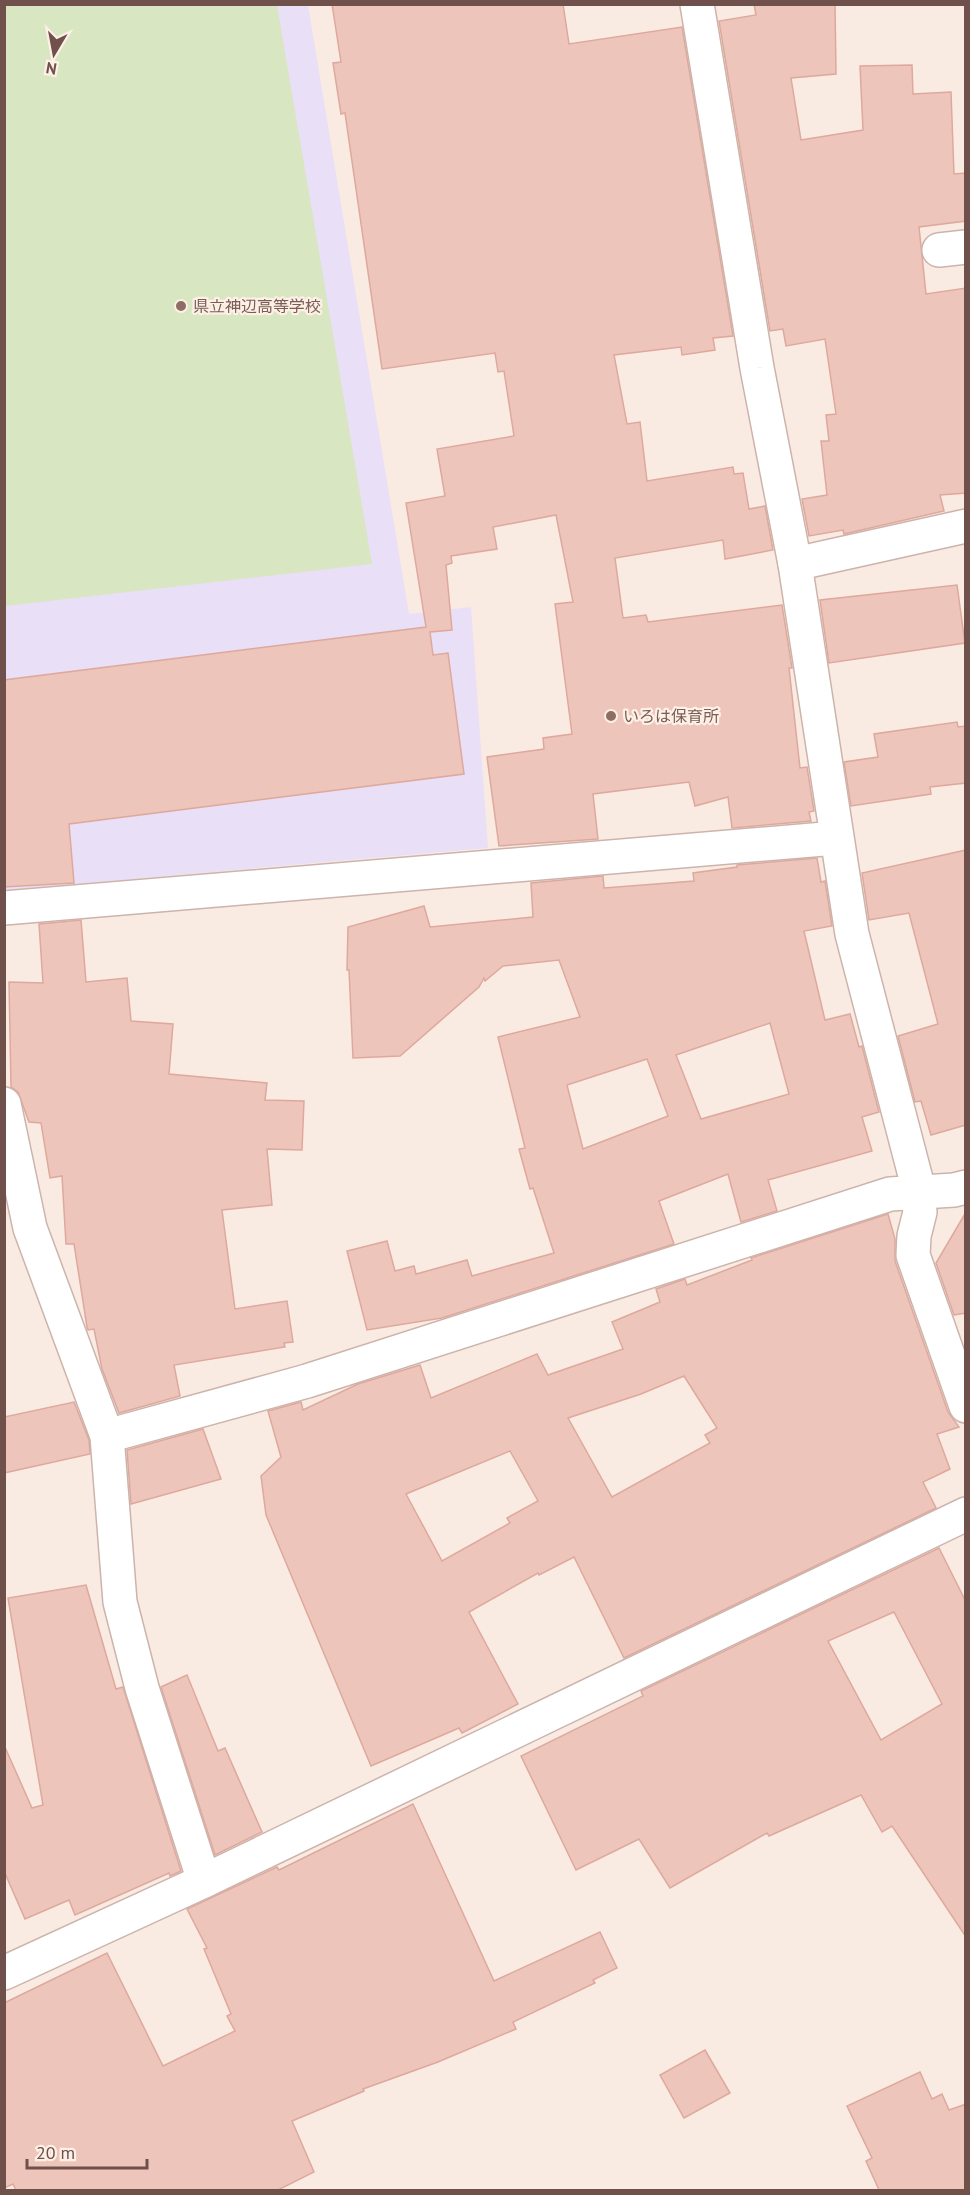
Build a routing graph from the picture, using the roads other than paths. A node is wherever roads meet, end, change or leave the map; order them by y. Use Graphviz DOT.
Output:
graph roads {
  1 [pos="697,4"];
  2 [pos="966,526"];
  3 [pos="795,564"];
  4 [pos="836,838"];
  5 [pos="4,908"];
  6 [pos="4,1104"];
  7 [pos="966,1187"];
  8 [pos="918,1193"];
  9 [pos="17,1227"];
  10 [pos="966,1406"];
  11 [pos="107,1436"];
  12 [pos="966,1514"];
  13 [pos="204,1881"];
  14 [pos="4,1973"];
  1 -- 3 [label="street"];
  2 -- 3 [label="street"];
  3 -- 4 [label="street"];
  4 -- 5 [label="street"];
  4 -- 8 [label="street"];
  6 -- 9 [label="street"];
  7 -- 8 [label="street"];
  8 -- 10 [label="street"];
  8 -- 11 [label="street"];
  9 -- 11 [label="street"];
  11 -- 13 [label="street"];
  12 -- 13 [label="street"];
  13 -- 14 [label="street"];
}
